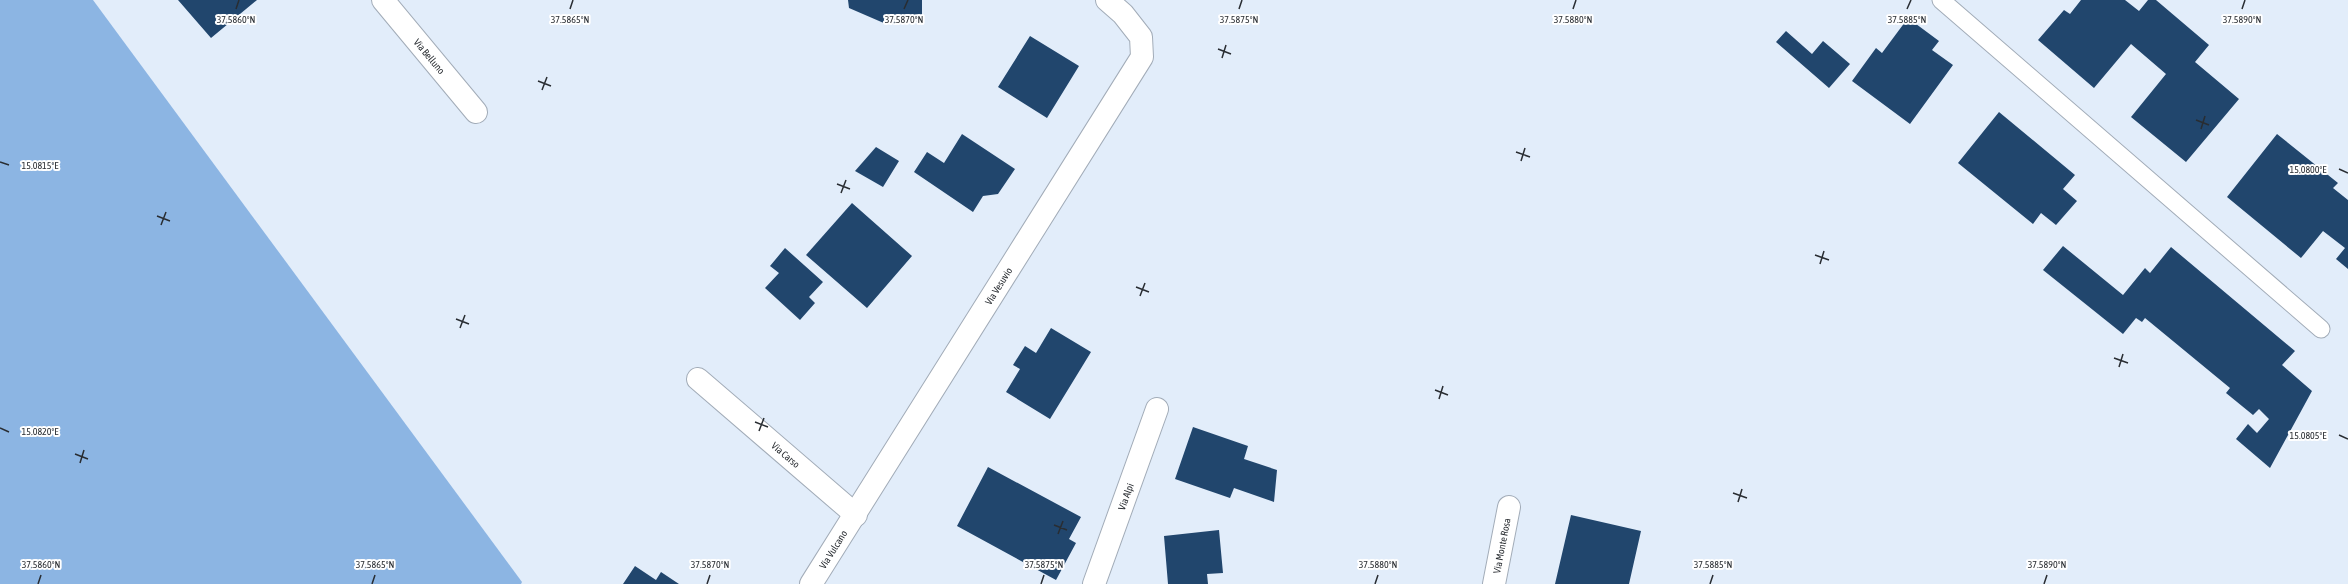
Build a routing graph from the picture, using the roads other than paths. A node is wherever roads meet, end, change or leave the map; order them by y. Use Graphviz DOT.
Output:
graph roads {
  1 [pos="383,0"];
  2 [pos="1107,0"];
  3 [pos="1941,0"];
  4 [pos="476,112"];
  5 [pos="2322,329"];
  6 [pos="698,379"];
  7 [pos="1157,409"];
  8 [pos="1509,507"];
  9 [pos="856,515"];
  10 [pos="811,584"];
  11 [pos="1094,584"];
  12 [pos="1494,584"];
  1 -- 4 [label="street, Via Belluno"];
  2 -- 9 [label="street, Via Vesuvio"];
  3 -- 5 [label="lane"];
  6 -- 9 [label="street, Via Carso"];
  7 -- 11 [label="street, Via Alpi"];
  8 -- 12 [label="street, Via Monte Rosa"];
  9 -- 10 [label="street, Via Vulcano"];
}
